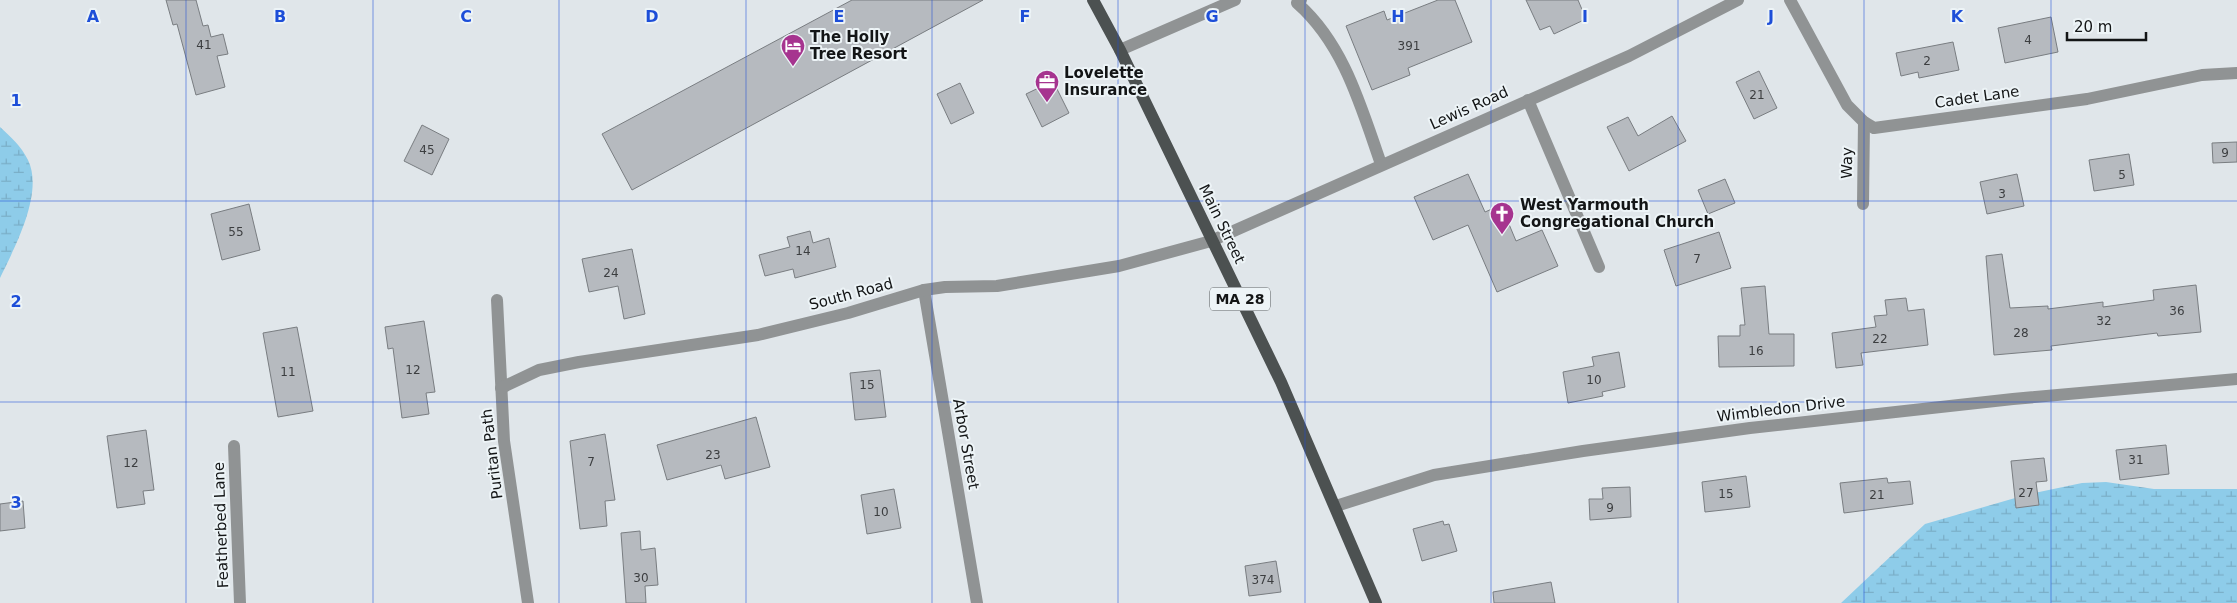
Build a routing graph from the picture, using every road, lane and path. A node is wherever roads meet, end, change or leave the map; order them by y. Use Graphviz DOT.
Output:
graph roads {
  1 [pos="1093,0"];
  2 [pos="1235,0"];
  3 [pos="1738,0"];
  4 [pos="1790,0"];
  5 [pos="1296,1"];
  6 [pos="1120,50"];
  7 [pos="2237,73"];
  8 [pos="1528,100"];
  9 [pos="1864,122"];
  10 [pos="1381,164"];
  11 [pos="1863,204"];
  12 [pos="1212,241"];
  13 [pos="1600,267"];
  14 [pos="924,290"];
  15 [pos="497,300"];
  16 [pos="2237,379"];
  17 [pos="501,388"];
  18 [pos="234,446"];
  19 [pos="1336,506"];
  20 [pos="240,603"];
  21 [pos="528,603"];
  22 [pos="977,603"];
  23 [pos="1376,603"];
  1 -- 6 [label="main road, Main Street / MA 28"];
  2 -- 6 [label="street"];
  3 -- 8 [label="street, Lewis Road"];
  4 -- 9 [label="street"];
  5 -- 10 [label="street"];
  6 -- 12 [label="main road, Main Street / MA 28"];
  7 -- 9 [label="street, Cadet Lane"];
  8 -- 10 [label="street, Lewis Road"];
  8 -- 13 [label="street"];
  9 -- 11 [label="street, Way"];
  10 -- 12 [label="street, Lewis Road"];
  12 -- 14 [label="street, South Road"];
  12 -- 19 [label="main road, Main Street / MA 28"];
  14 -- 17 [label="street, South Road"];
  14 -- 22 [label="street, Arbor Street"];
  15 -- 17 [label="street, Puritan Path"];
  16 -- 19 [label="street, Wimbledon Drive"];
  17 -- 21 [label="street, Puritan Path"];
  18 -- 20 [label="street, Featherbed Lane"];
  19 -- 23 [label="main road, Main Street / MA 28"];
}
